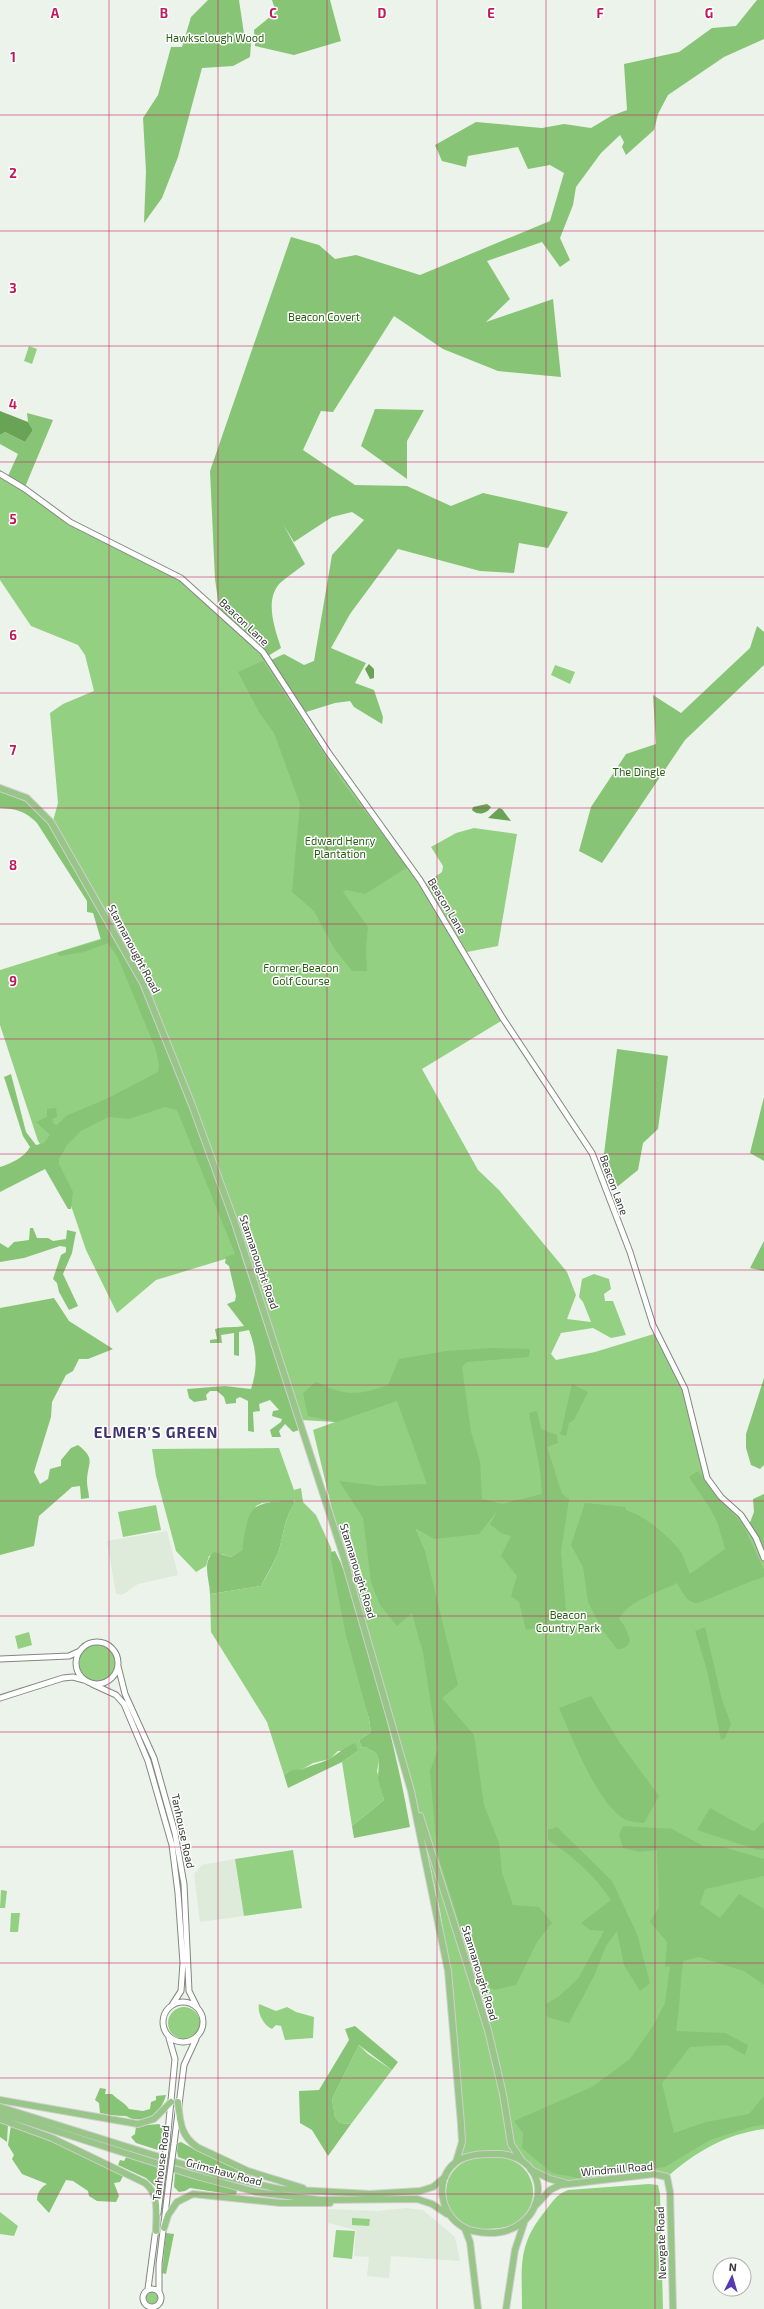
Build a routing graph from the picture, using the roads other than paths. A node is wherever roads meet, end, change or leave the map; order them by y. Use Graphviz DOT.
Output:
graph roads {
  1 [pos="0,474"];
  2 [pos="0,788"];
  3 [pos="764,1558"];
  4 [pos="82,1649"];
  5 [pos="0,1659"];
  6 [pos="118,1666"];
  7 [pos="91,1683"];
  8 [pos="0,1698"];
  9 [pos="411,1791"];
  10 [pos="172,2005"];
  11 [pos="197,2007"];
  12 [pos="167,2036"];
  13 [pos="196,2038"];
  14 [pos="0,2100"];
  15 [pos="171,2102"];
  16 [pos="178,2102"];
  17 [pos="0,2107"];
  18 [pos="0,2113"];
  19 [pos="0,2119"];
  20 [pos="456,2162"];
  21 [pos="522,2162"];
  22 [pos="530,2169"];
  23 [pos="445,2177"];
  24 [pos="667,2177"];
  25 [pos="570,2183"];
  26 [pos="326,2193"];
  27 [pos="362,2200"];
  28 [pos="535,2207"];
  29 [pos="447,2214"];
  30 [pos="524,2223"];
  31 [pos="164,2228"];
  32 [pos="465,2229"];
  33 [pos="156,2231"];
  34 [pos="148,2289"];
  35 [pos="159,2292"];
  36 [pos="143,2302"];
  37 [pos="156,2307"];
  38 [pos="145,2309"];
  39 [pos="478,2309"];
  40 [pos="506,2309"];
  41 [pos="673,2309"];
  1 -- 3 [label="street, Beacon Lane"];
  2 -- 9 [label="main road, Stannanought Road"];
  4 -- 5 [label="street"];
  4 -- 6 [label="street"];
  4 -- 7 [label="street"];
  6 -- 7 [label="street"];
  6 -- 11 [label="street, Tanhouse Road"];
  7 -- 8 [label="street, Tanhouse Road"];
  7 -- 10 [label="street, Tanhouse Road"];
  9 -- 20 [label="main road, Stannanought Road"];
  9 -- 21 [label="main road, Stannanought Road"];
  10 -- 11 [label="street"];
  10 -- 12 [label="street"];
  11 -- 13 [label="street"];
  12 -- 13 [label="street"];
  12 -- 15 [label="street, Tanhouse Road"];
  13 -- 16 [label="street, Tanhouse Road"];
  14 -- 15 [label="main road"];
  15 -- 33 [label="street, Tanhouse Road, bridge"];
  16 -- 26 [label="main road"];
  16 -- 31 [label="street, Tanhouse Road, bridge"];
  17 -- 26 [label="main road, Grimshaw Road"];
  18 -- 27 [label="main road, Grimshaw Road"];
  19 -- 33 [label="main road"];
  20 -- 21 [label="main road"];
  20 -- 23 [label="main road"];
  21 -- 22 [label="main road"];
  22 -- 25 [label="main road, Windmill Road"];
  22 -- 28 [label="main road"];
  23 -- 26 [label="main road, Grimshaw Road"];
  23 -- 29 [label="main road"];
  24 -- 25 [label="main road, Windmill Road"];
  24 -- 41 [label="main road, Newgate Road"];
  25 -- 28 [label="main road, Windmill Road"];
  27 -- 29 [label="main road, Grimshaw Road"];
  27 -- 31 [label="main road"];
  28 -- 30 [label="main road"];
  29 -- 32 [label="main road"];
  30 -- 32 [label="main road"];
  30 -- 40 [label="main road"];
  31 -- 35 [label="street, Tanhouse Road"];
  32 -- 39 [label="main road"];
  33 -- 34 [label="street, Tanhouse Road"];
  34 -- 35 [label="street"];
  34 -- 36 [label="street"];
  35 -- 37 [label="street"];
  36 -- 37 [label="street"];
  36 -- 38 [label="street"];
}
